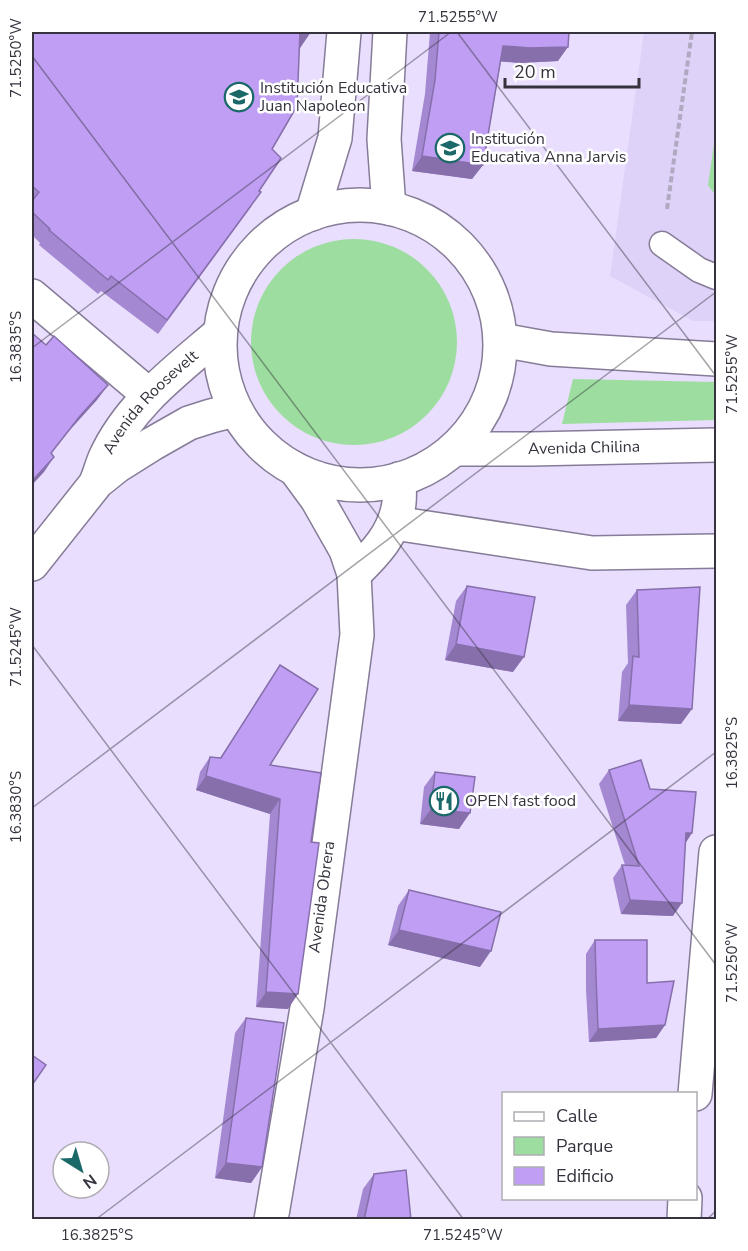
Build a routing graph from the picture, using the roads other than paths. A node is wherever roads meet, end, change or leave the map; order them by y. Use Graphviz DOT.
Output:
graph roads {
  1 [pos="344,32"];
  2 [pos="390,32"];
  3 [pos="389,208"];
  4 [pos="312,214"];
  5 [pos="663,244"];
  6 [pos="717,277"];
  7 [pos="32,296"];
  8 [pos="220,333"];
  9 [pos="501,340"];
  10 [pos="717,359"];
  11 [pos="149,396"];
  12 [pos="236,410"];
  13 [pos="717,445"];
  14 [pos="454,449"];
  15 [pos="295,469"];
  16 [pos="399,479"];
  17 [pos="97,482"];
  18 [pos="394,523"];
  19 [pos="717,551"];
  20 [pos="32,564"];
  21 [pos="354,574"];
  22 [pos="717,852"];
  23 [pos="702,1090"];
  24 [pos="685,1200"];
  25 [pos="271,1220"];
  26 [pos="684,1220"];
  1 -- 4 [label="street"];
  2 -- 3 [label="street"];
  3 -- 4 [label="street"];
  3 -- 9 [label="street"];
  4 -- 8 [label="street"];
  5 -- 6 [label="lane"];
  7 -- 11 [label="street"];
  8 -- 11 [label="street, Avenida Roosevelt"];
  8 -- 12 [label="street"];
  9 -- 10 [label="street"];
  9 -- 14 [label="street"];
  11 -- 17 [label="street, Avenida Roosevelt"];
  12 -- 15 [label="street"];
  12 -- 17 [label="street, Avenida Roosevelt"];
  13 -- 14 [label="street, Avenida Chilina"];
  14 -- 16 [label="street"];
  15 -- 16 [label="street"];
  15 -- 21 [label="street, Avenida Obrera"];
  16 -- 18 [label="street"];
  17 -- 20 [label="street, Avenida Roosevelt"];
  18 -- 19 [label="street"];
  18 -- 21 [label="street"];
  21 -- 25 [label="street, Avenida Obrera"];
  22 -- 23 [label="street"];
  24 -- 26 [label="street"];
}
